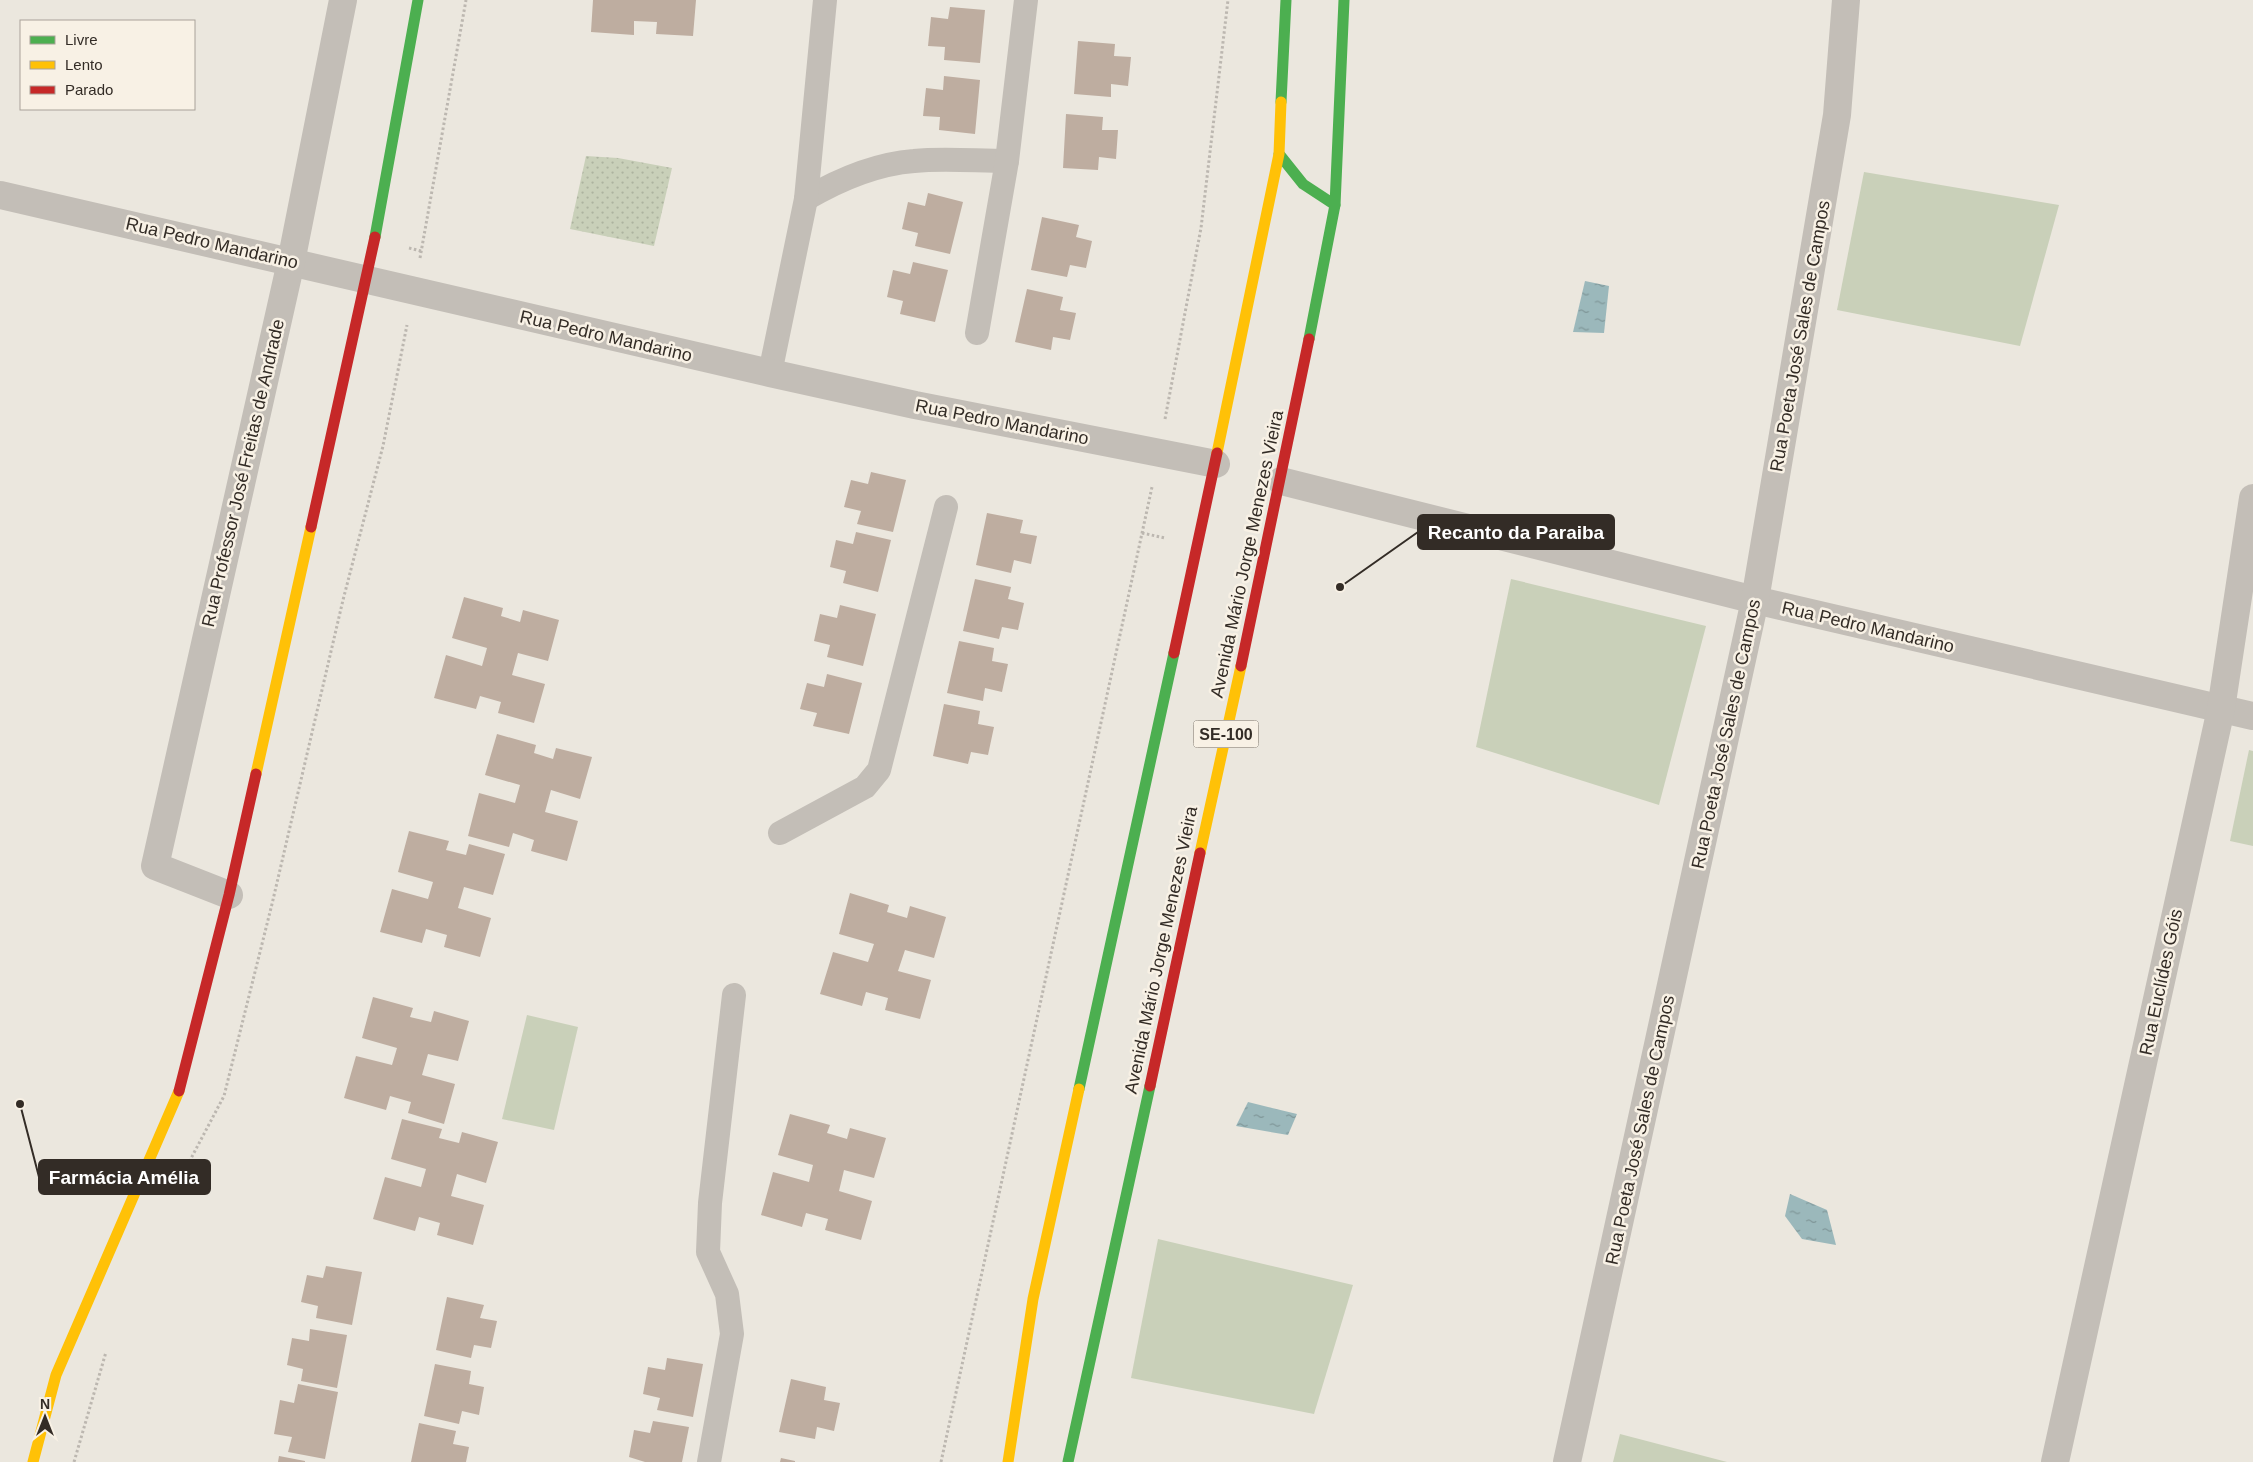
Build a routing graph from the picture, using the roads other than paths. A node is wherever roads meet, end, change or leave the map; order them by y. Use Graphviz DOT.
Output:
graph roads {
  1 [pos="343,0"];
  2 [pos="418,0"];
  3 [pos="825,0"];
  4 [pos="1026,0"];
  5 [pos="1286,0"];
  6 [pos="1344,0"];
  7 [pos="1846,0"];
  8 [pos="1279,154"];
  9 [pos="1007,161"];
  10 [pos="0,194"];
  11 [pos="806,199"];
  12 [pos="1335,205"];
  13 [pos="291,262"];
  14 [pos="367,278"];
  15 [pos="977,333"];
  16 [pos="770,373"];
  17 [pos="1216,464"];
  18 [pos="1281,481"];
  19 [pos="2253,498"];
  20 [pos="946,507"];
  21 [pos="1756,600"];
  22 [pos="2221,709"];
  23 [pos="2253,716"];
  24 [pos="780,833"];
  25 [pos="229,895"];
  26 [pos="734,995"];
  27 [pos="33,1462"];
  28 [pos="709,1462"];
  29 [pos="1008,1462"];
  30 [pos="1068,1462"];
  31 [pos="1567,1462"];
  32 [pos="2055,1462"];
  1 -- 13 [label="street, Rua Professor José Freitas de Andrade"];
  2 -- 14 [label="main road"];
  3 -- 11 [label="lane"];
  4 -- 9 [label="lane"];
  5 -- 8 [label="main road"];
  6 -- 12 [label="main road, Avenida Mário Jorge Menezes Vieira / SE-100"];
  7 -- 21 [label="street, Rua Poeta José Sales de Campos"];
  8 -- 12 [label="main road"];
  8 -- 17 [label="main road"];
  9 -- 11 [label="lane"];
  9 -- 15 [label="lane"];
  10 -- 13 [label="street, Rua Pedro Mandarino"];
  11 -- 16 [label="lane"];
  12 -- 18 [label="main road, Avenida Mário Jorge Menezes Vieira / SE-100"];
  13 -- 14 [label="street, Rua Pedro Mandarino"];
  13 -- 25 [label="street, Rua Professor José Freitas de Andrade"];
  14 -- 16 [label="street, Rua Pedro Mandarino"];
  14 -- 25 [label="main road"];
  16 -- 17 [label="street, Rua Pedro Mandarino"];
  17 -- 29 [label="main road"];
  18 -- 21 [label="street, Rua Pedro Mandarino"];
  18 -- 30 [label="main road, Avenida Mário Jorge Menezes Vieira / SE-100"];
  19 -- 22 [label="street, Rua Euclídes Góis"];
  20 -- 24 [label="lane"];
  21 -- 22 [label="street, Rua Pedro Mandarino"];
  21 -- 31 [label="street, Rua Poeta José Sales de Campos"];
  22 -- 23 [label="street, Rua Pedro Mandarino"];
  22 -- 32 [label="street, Rua Euclídes Góis"];
  25 -- 27 [label="main road"];
  26 -- 28 [label="lane"];
}
